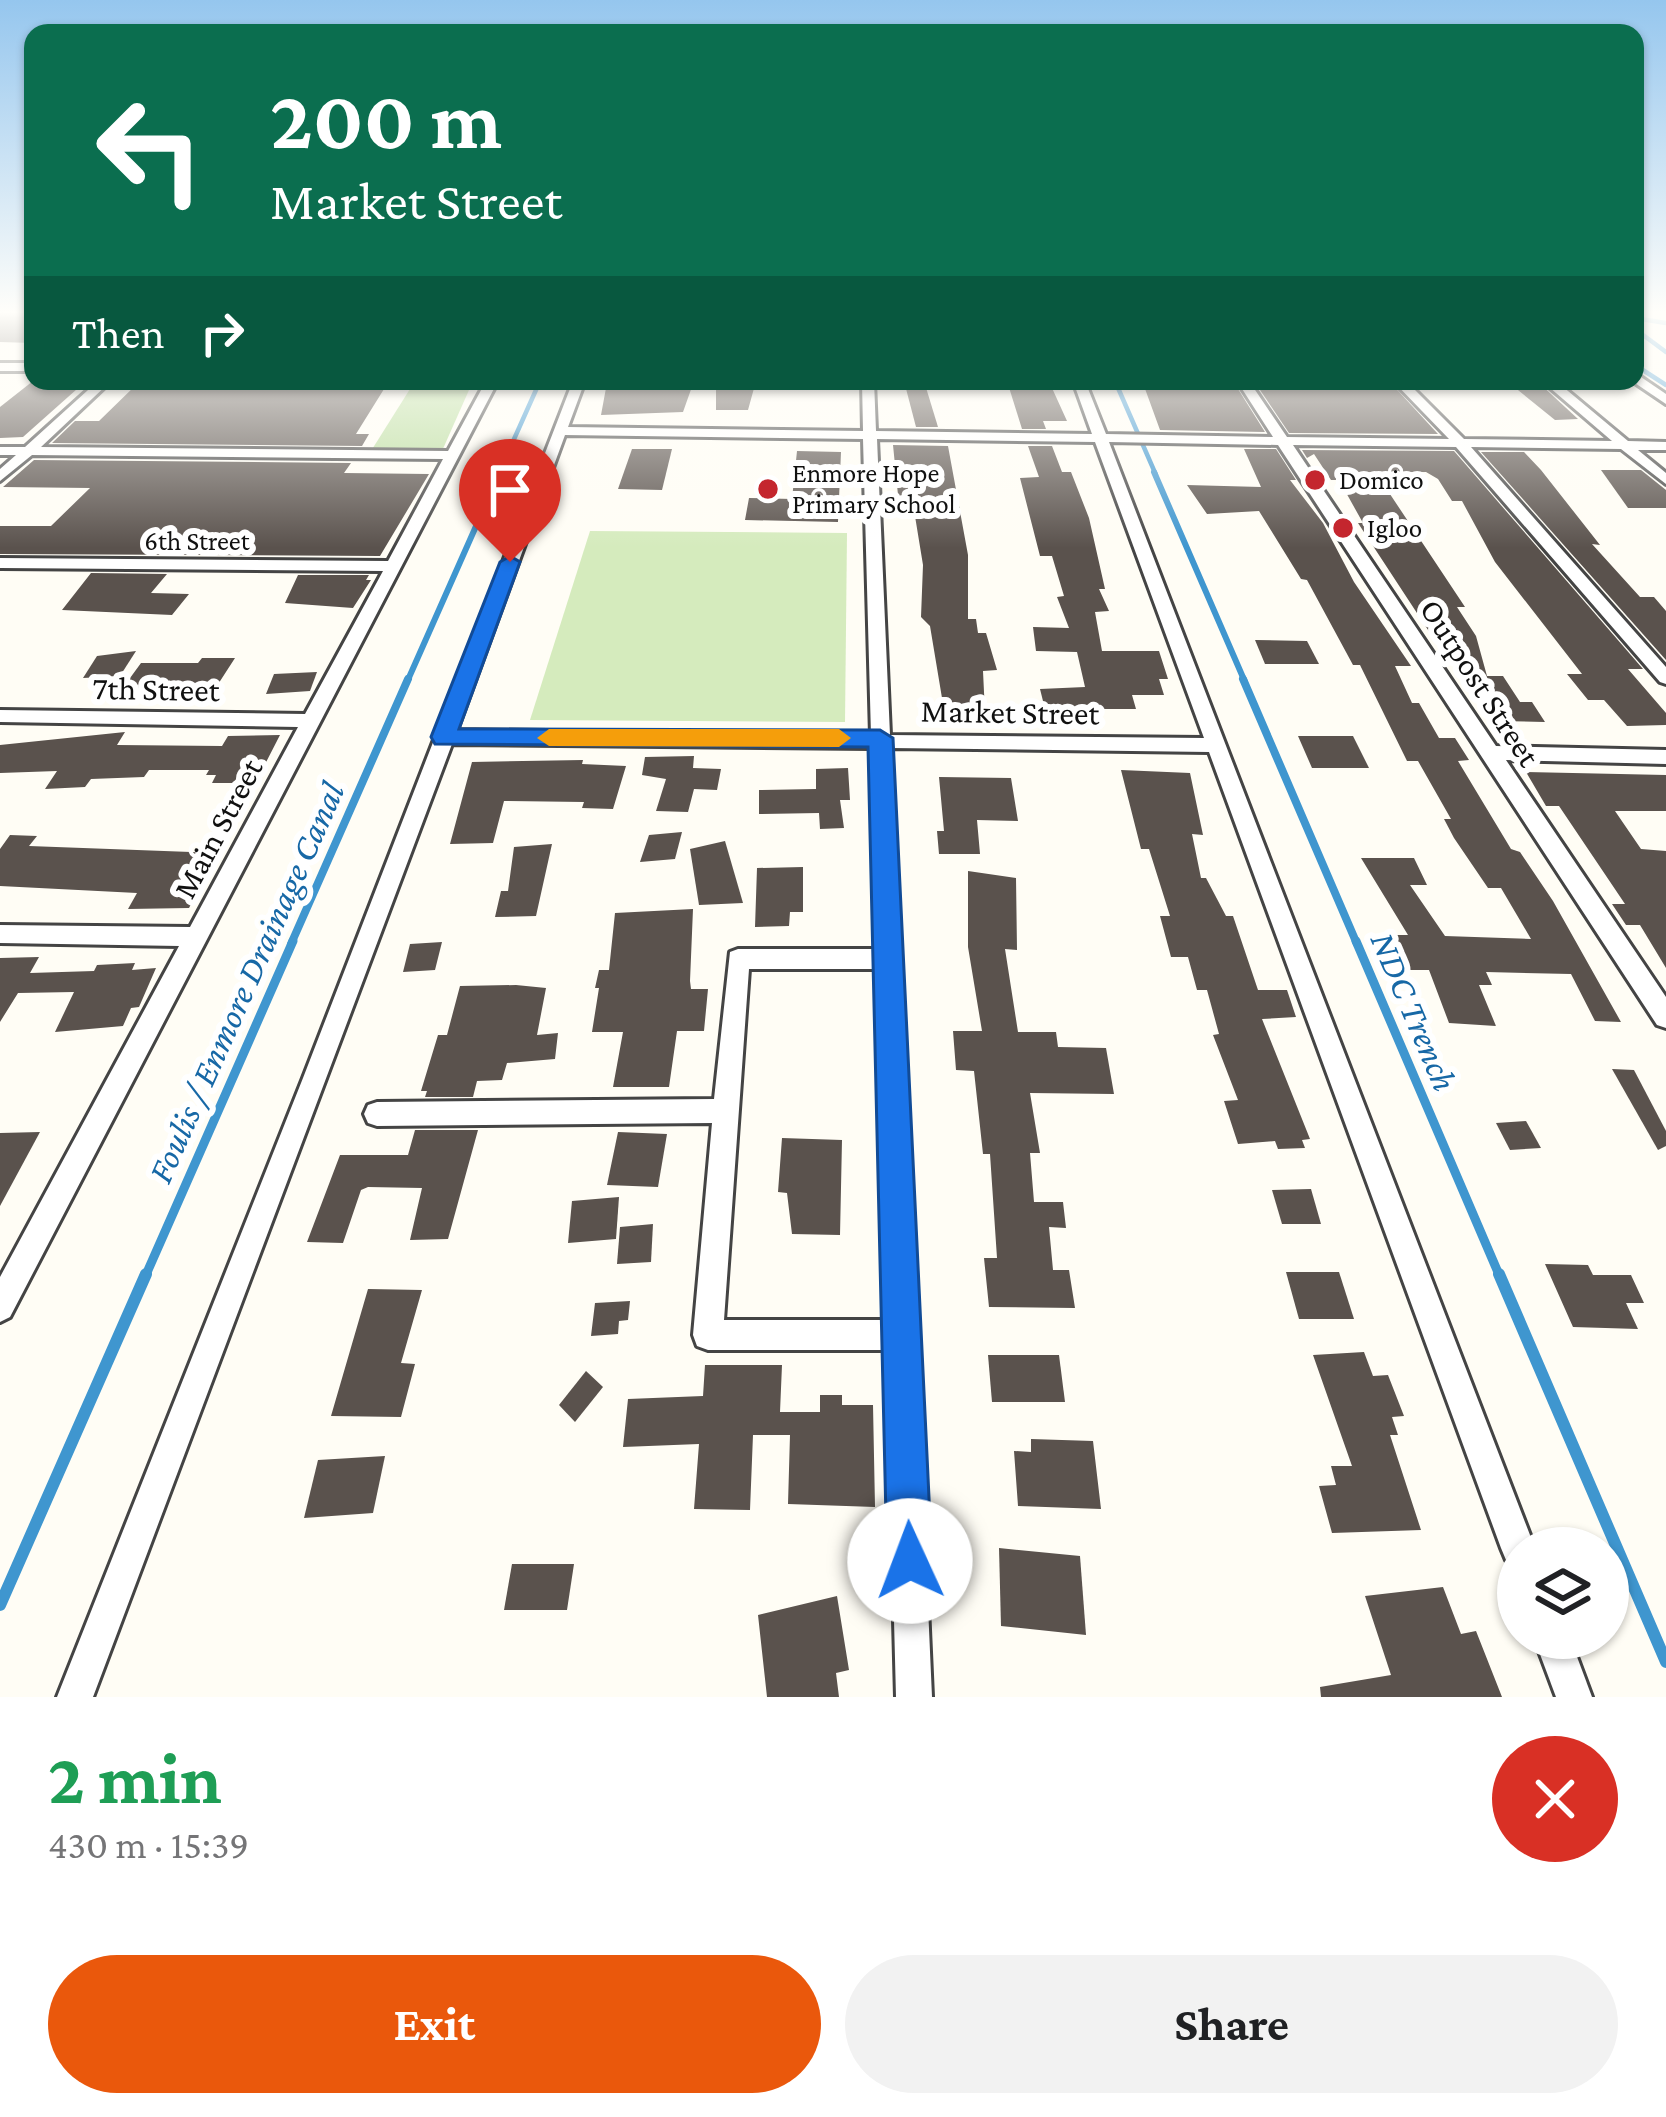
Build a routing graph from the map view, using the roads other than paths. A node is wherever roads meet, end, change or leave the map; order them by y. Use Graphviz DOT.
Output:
graph roads {
  1 [pos="95,390"];
  2 [pos="487,390"];
  3 [pos="576,390"];
  4 [pos="868,390"];
  5 [pos="1084,390"];
  6 [pos="1250,390"];
  7 [pos="1408,390"];
  8 [pos="1560,390"];
  9 [pos="560,431"];
  10 [pos="870,436"];
  11 [pos="1113,440"];
  12 [pos="1288,441"];
  13 [pos="1460,443"];
  14 [pos="1630,445"];
  15 [pos="1666,446"];
  16 [pos="28,451"];
  17 [pos="0,452"];
  18 [pos="453,455"];
  19 [pos="0,477"];
  20 [pos="1666,480"];
  21 [pos="0,563"];
  22 [pos="394,566"];
  23 [pos="1666,678"];
  24 [pos="0,716"];
  25 [pos="311,721"];
  26 [pos="443,737"];
  27 [pos="880,738"];
  28 [pos="1216,745"];
  29 [pos="1491,753"];
  30 [pos="1666,757"];
  31 [pos="0,934"];
  32 [pos="197,937"];
  33 [pos="889,959"];
  34 [pos="1666,1017"];
  35 [pos="726,1111"];
  36 [pos="377,1114"];
  37 [pos="12,1260"];
  38 [pos="0,1307"];
  39 [pos="902,1335"];
  40 [pos="1510,1527"];
  41 [pos="1560,1659"];
  42 [pos="75,1697"];
  43 [pos="914,1697"];
  44 [pos="1574,1697"];
  1 -- 16 [label="street"];
  2 -- 18 [label="street, Main Street"];
  3 -- 9 [label="street"];
  4 -- 10 [label="street"];
  5 -- 11 [label="street"];
  6 -- 12 [label="street, Outpost Street"];
  7 -- 13 [label="street"];
  8 -- 14 [label="street"];
  9 -- 10 [label="street"];
  9 -- 26 [label="street"];
  10 -- 11 [label="street"];
  10 -- 27 [label="street"];
  11 -- 12 [label="street"];
  11 -- 28 [label="street"];
  12 -- 13 [label="street"];
  12 -- 29 [label="street, Outpost Street"];
  13 -- 14 [label="street"];
  13 -- 23 [label="street"];
  14 -- 15 [label="street"];
  14 -- 20 [label="street"];
  16 -- 17 [label="street"];
  16 -- 18 [label="street"];
  16 -- 19 [label="street"];
  18 -- 22 [label="street, Main Street"];
  21 -- 22 [label="street, 6th Street"];
  22 -- 25 [label="street, Main Street"];
  24 -- 25 [label="street, 7th Street"];
  25 -- 32 [label="street, Main Street"];
  26 -- 27 [label="street, Market Street"];
  26 -- 42 [label="street"];
  27 -- 28 [label="street, Market Street"];
  27 -- 33 [label="street"];
  28 -- 40 [label="street"];
  29 -- 30 [label="street"];
  29 -- 34 [label="street, Outpost Street"];
  31 -- 32 [label="street"];
  32 -- 37 [label="street, Main Street"];
  33 -- 35 [label="street"];
  33 -- 39 [label="street"];
  35 -- 36 [label="street"];
  35 -- 39 [label="street"];
  37 -- 38 [label="street, Main Street"];
  39 -- 43 [label="street"];
  41 -- 44 [label="street"];
}
